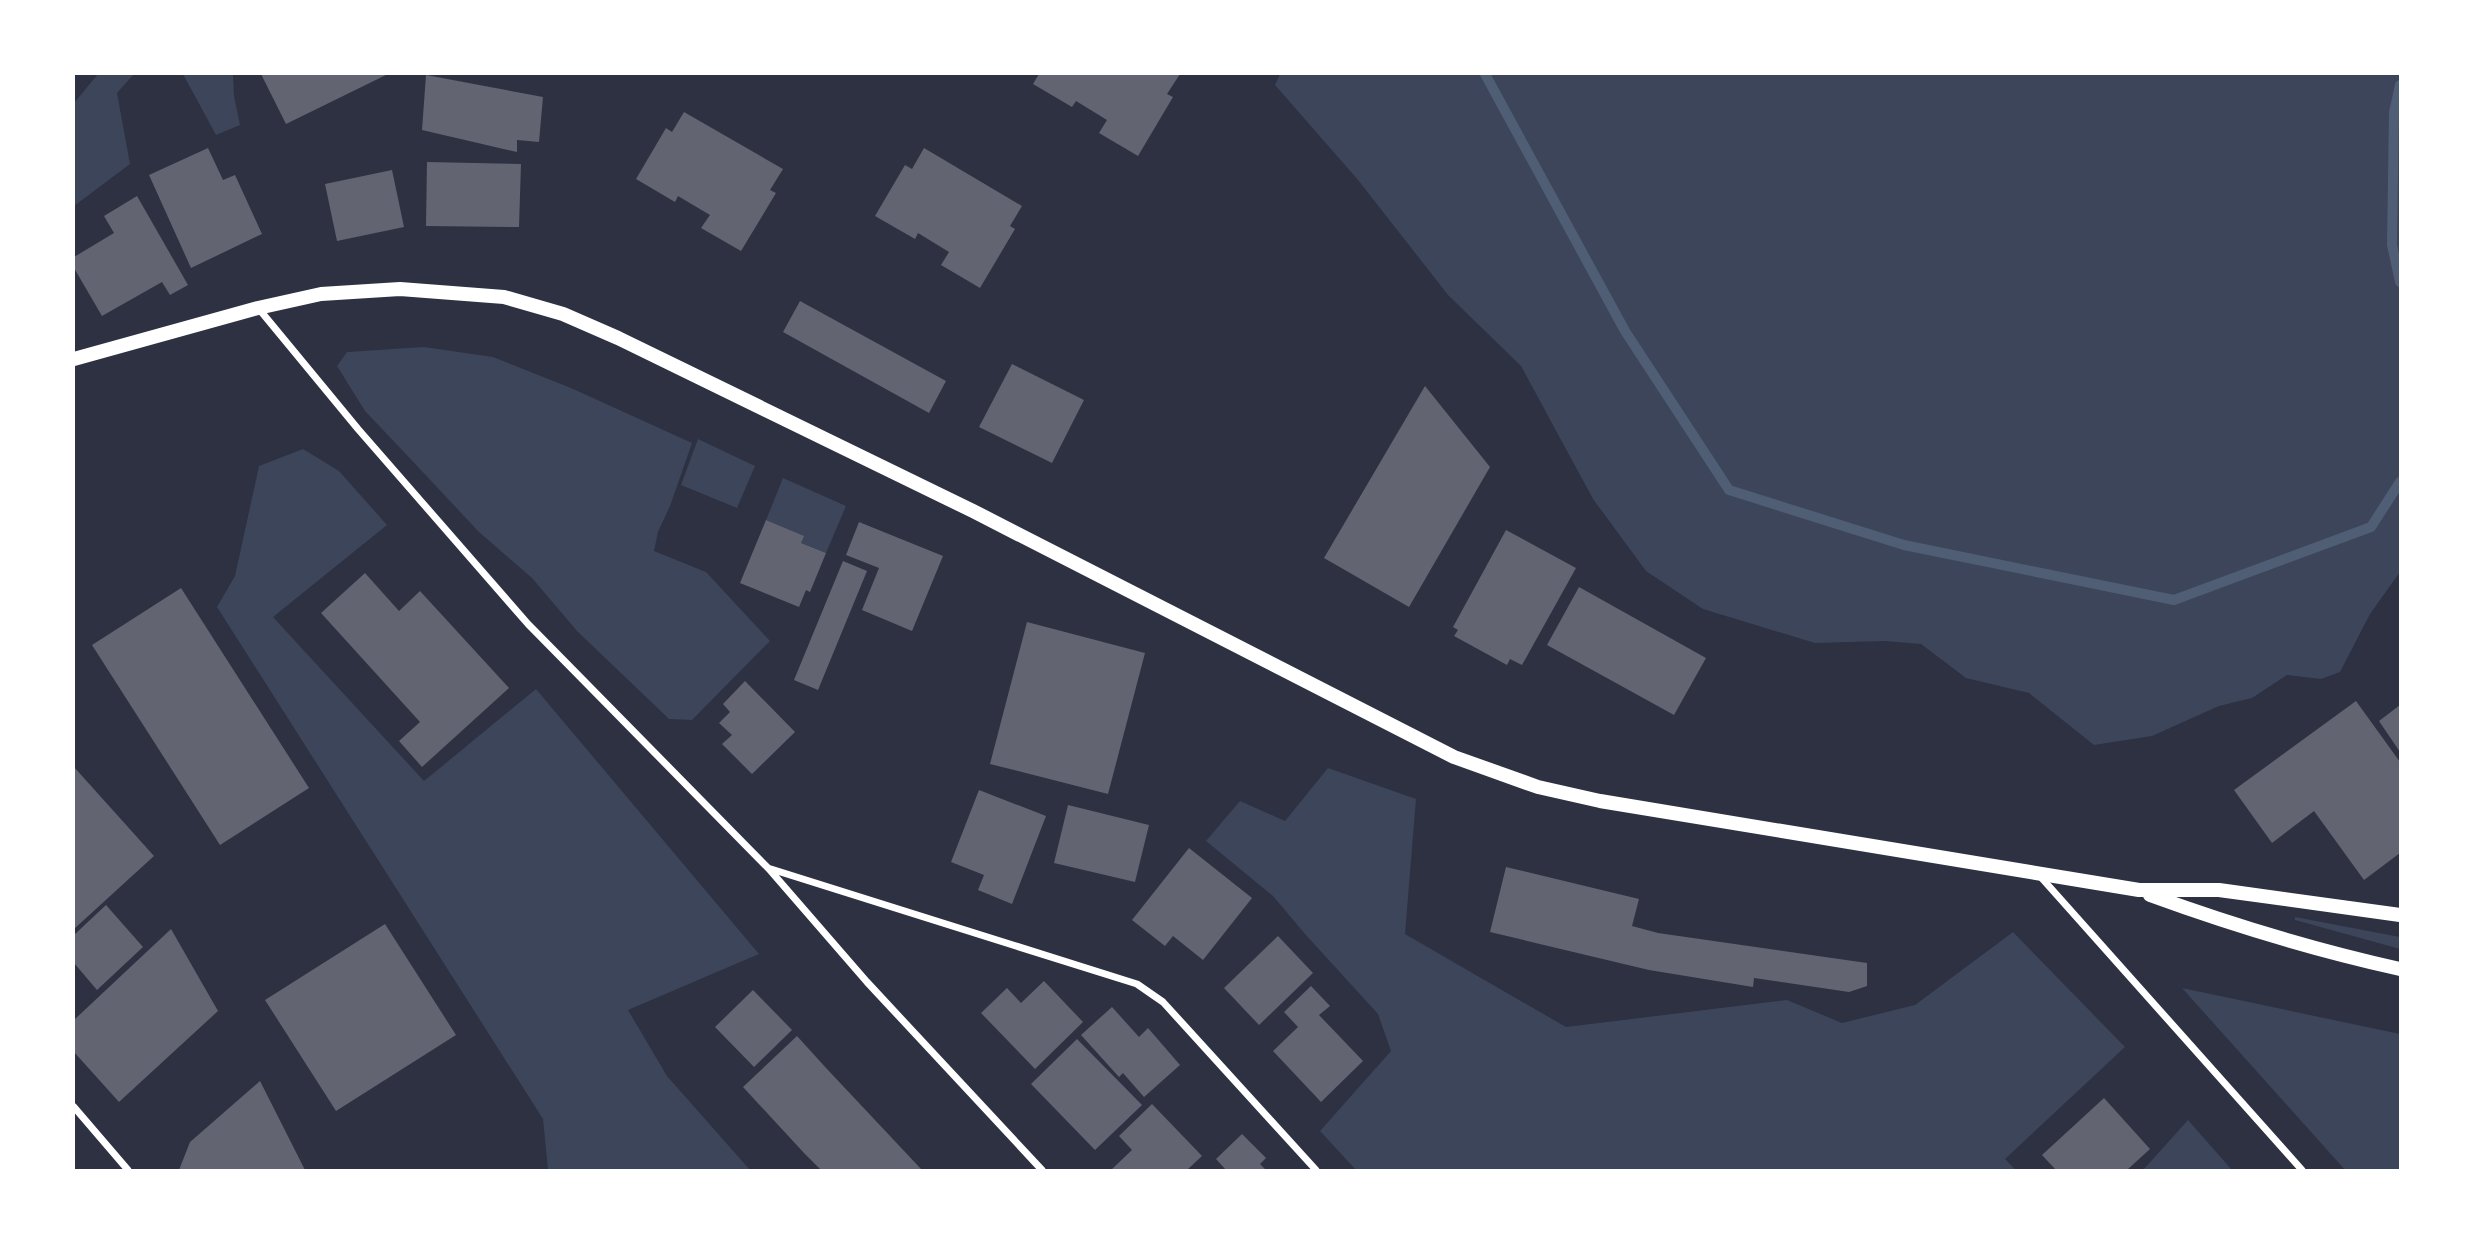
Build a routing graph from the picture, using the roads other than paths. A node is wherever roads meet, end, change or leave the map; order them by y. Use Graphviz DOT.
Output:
graph roads {
  1 [pos="258,308"];
  2 [pos="74,359"];
  3 [pos="769,869"];
  4 [pos="2038,873"];
  5 [pos="2138,890"];
  6 [pos="2400,915"];
  7 [pos="2400,969"];
  8 [pos="74,1107"];
  9 [pos="128,1171"];
  10 [pos="1042,1171"];
  11 [pos="1316,1171"];
  12 [pos="2302,1171"];
  1 -- 2 [label="main road"];
  1 -- 3 [label="street"];
  1 -- 4 [label="main road"];
  3 -- 10 [label="street"];
  3 -- 11 [label="street"];
  4 -- 5 [label="main road"];
  4 -- 12 [label="street"];
  5 -- 6 [label="main road"];
  5 -- 7 [label="main road"];
  8 -- 9 [label="street"];
}
